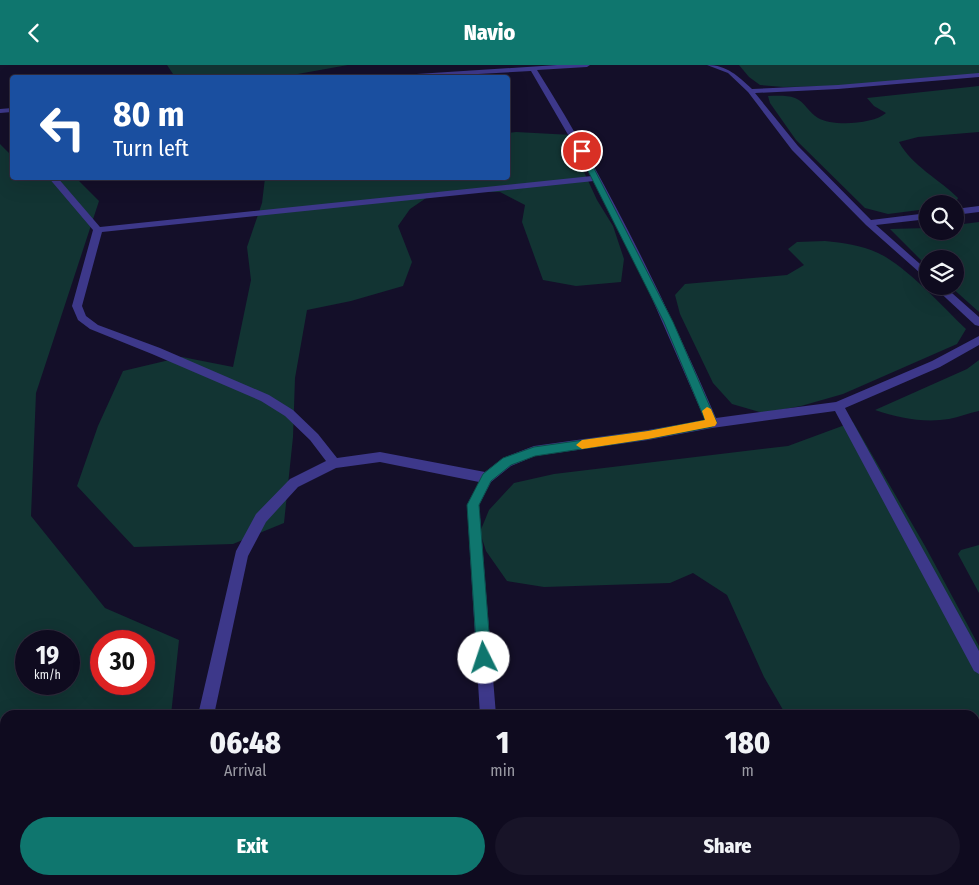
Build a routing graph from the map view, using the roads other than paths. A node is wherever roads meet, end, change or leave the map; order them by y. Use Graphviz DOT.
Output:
graph roads {
  1 [pos="587,65"];
  2 [pos="710,65"];
  3 [pos="533,69"];
  4 [pos="434,75"];
  5 [pos="979,75"];
  6 [pos="750,91"];
  7 [pos="595,177"];
  8 [pos="55,180"];
  9 [pos="979,209"];
  10 [pos="964,211"];
  11 [pos="919,217"];
  12 [pos="869,223"];
  13 [pos="98,231"];
  14 [pos="919,269"];
  15 [pos="948,295"];
  16 [pos="979,323"];
  17 [pos="979,340"];
  18 [pos="838,406"];
  19 [pos="712,423"];
  20 [pos="334,463"];
  21 [pos="487,478"];
  22 [pos="979,666"];
  23 [pos="207,710"];
  24 [pos="488,710"];
  1 -- 3 [label="street"];
  2 -- 6 [label="street"];
  3 -- 4 [label="street"];
  3 -- 7 [label="street"];
  5 -- 6 [label="street"];
  6 -- 12 [label="street"];
  7 -- 13 [label="street"];
  7 -- 19 [label="street"];
  8 -- 13 [label="street"];
  9 -- 10 [label="street"];
  11 -- 12 [label="street"];
  12 -- 14 [label="street"];
  13 -- 20 [label="street"];
  15 -- 16 [label="street"];
  17 -- 18 [label="street"];
  18 -- 19 [label="street"];
  18 -- 22 [label="street"];
  19 -- 21 [label="street"];
  20 -- 21 [label="street"];
  20 -- 23 [label="street"];
  21 -- 24 [label="street"];
}
